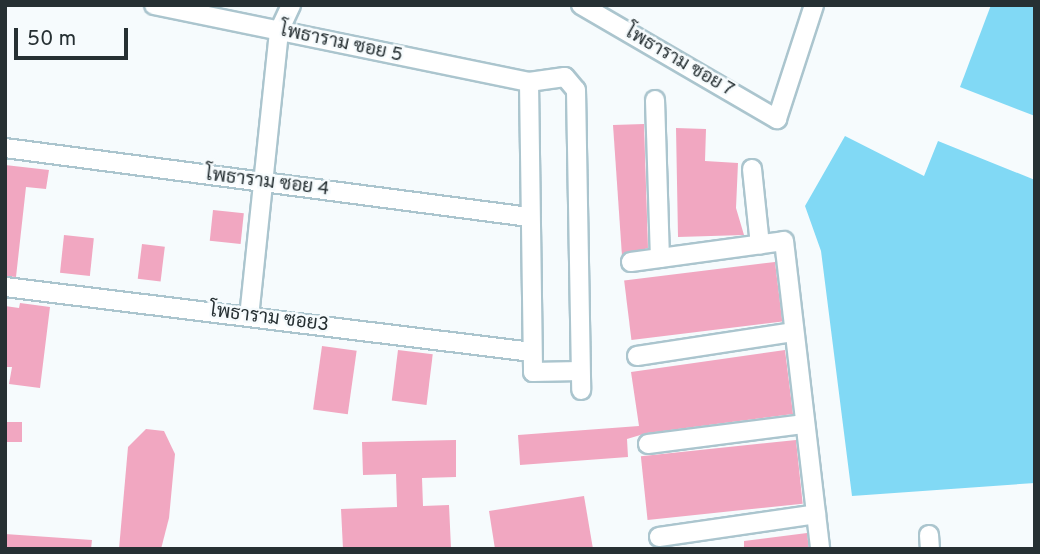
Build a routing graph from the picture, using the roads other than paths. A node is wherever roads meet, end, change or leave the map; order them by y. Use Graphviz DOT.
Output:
graph roads {
  1 [pos="154,5"];
  2 [pos="291,5"];
  3 [pos="581,5"];
  4 [pos="814,5"];
  5 [pos="279,31"];
  6 [pos="529,82"];
  7 [pos="654,100"];
  8 [pos="5,148"];
  9 [pos="752,169"];
  10 [pos="263,182"];
  11 [pos="529,217"];
  12 [pos="760,245"];
  13 [pos="660,258"];
  14 [pos="631,262"];
  15 [pos="5,287"];
  16 [pos="249,317"];
  17 [pos="794,332"];
  18 [pos="532,352"];
  19 [pos="638,356"];
  20 [pos="580,371"];
  21 [pos="581,390"];
  22 [pos="805,424"];
  23 [pos="648,444"];
  24 [pos="816,514"];
  25 [pos="659,537"];
  26 [pos="820,549"];
  1 -- 5 [label="street, โพธาราม ซอย 5"];
  2 -- 5 [label="street"];
  3 -- 4 [label="street, โพธาราม ซอย 7"];
  5 -- 6 [label="street, โพธาราม ซอย 5"];
  5 -- 10 [label="street"];
  6 -- 11 [label="street"];
  6 -- 20 [label="street, โพธาราม ซอย 5"];
  7 -- 13 [label="street"];
  8 -- 10 [label="street, โพธาราม ซอย 4"];
  9 -- 12 [label="street"];
  10 -- 11 [label="street, โพธาราม ซอย 4"];
  10 -- 16 [label="street"];
  11 -- 18 [label="street"];
  12 -- 13 [label="street"];
  12 -- 17 [label="street"];
  13 -- 14 [label="street"];
  15 -- 16 [label="street, โพธาราม ซอย3"];
  16 -- 18 [label="street, โพธาราม ซอย3"];
  17 -- 19 [label="street"];
  17 -- 22 [label="street"];
  18 -- 20 [label="street"];
  20 -- 21 [label="street"];
  22 -- 23 [label="street"];
  22 -- 24 [label="street"];
  24 -- 25 [label="street"];
  24 -- 26 [label="street"];
}
